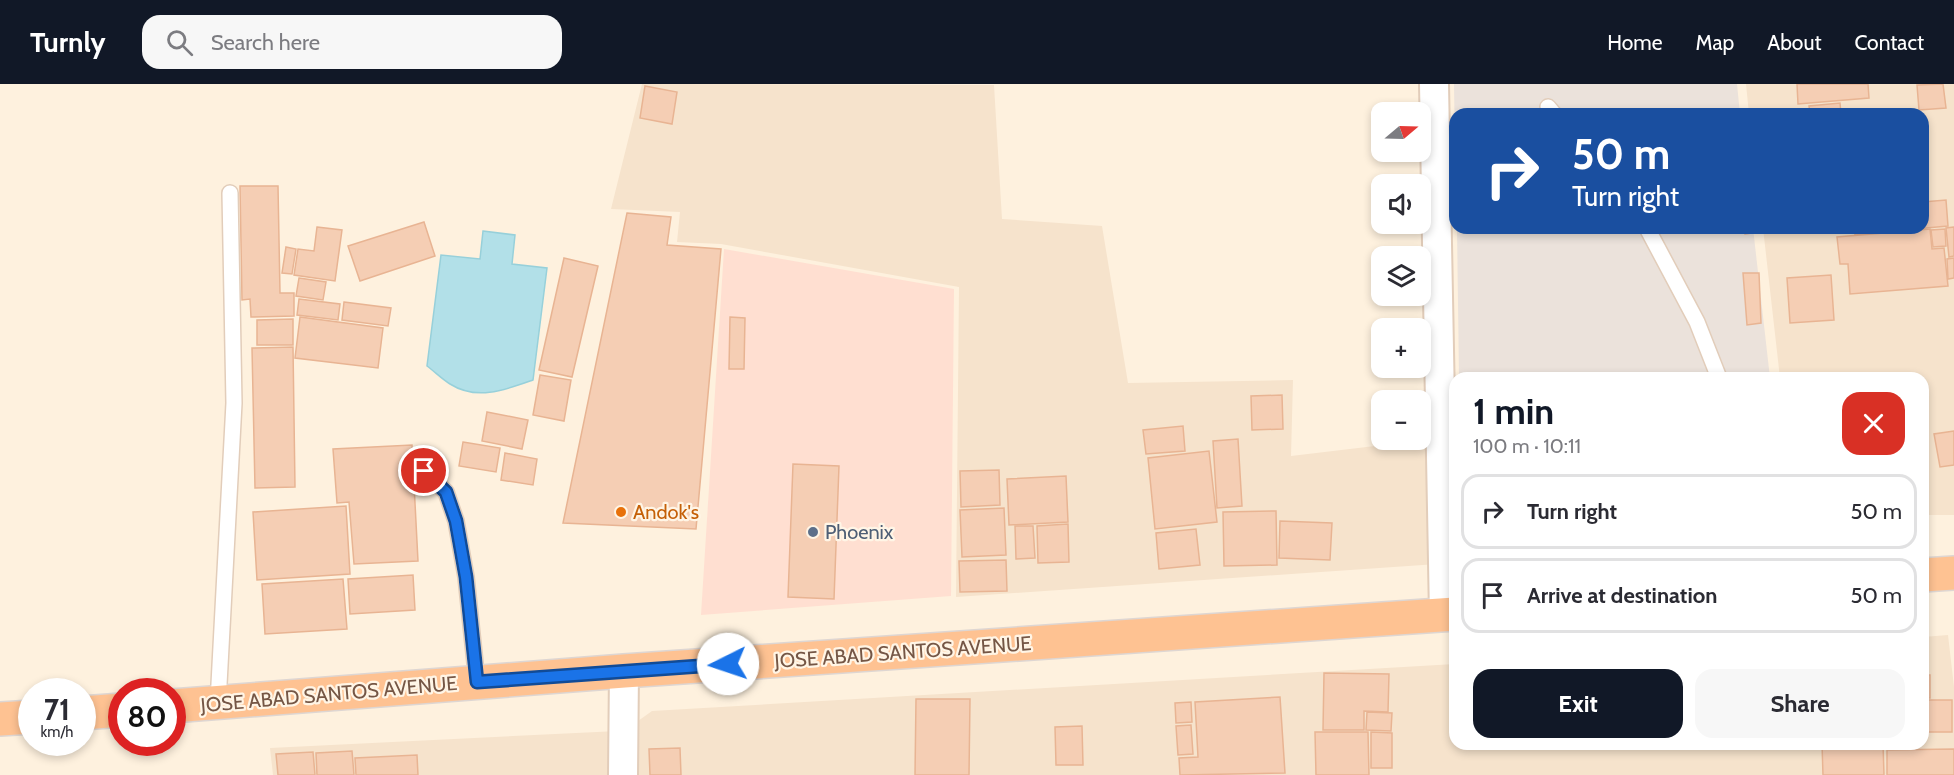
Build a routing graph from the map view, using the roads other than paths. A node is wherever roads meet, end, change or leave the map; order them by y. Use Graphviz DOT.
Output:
graph roads {
  1 [pos="1434,84"];
  2 [pos="230,193"];
  3 [pos="1650,234"];
  4 [pos="1717,372"];
  5 [pos="424,471"];
  6 [pos="1954,573"];
  7 [pos="1929,575"];
  8 [pos="1449,582"];
  9 [pos="1449,615"];
  10 [pos="624,671"];
  11 [pos="477,682"];
  12 [pos="218,703"];
  13 [pos="186,705"];
  14 [pos="18,718"];
  15 [pos="0,719"];
  16 [pos="623,775"];
  1 -- 8 [label="street"];
  2 -- 12 [label="lane"];
  3 -- 4 [label="lane"];
  5 -- 11 [label="lane"];
  6 -- 7 [label="highway"];
  9 -- 10 [label="highway, JOSE ABAD SANTOS AVENUE"];
  10 -- 11 [label="highway, JOSE ABAD SANTOS AVENUE"];
  10 -- 16 [label="street"];
  11 -- 12 [label="highway, JOSE ABAD SANTOS AVENUE"];
  12 -- 13 [label="highway, JOSE ABAD SANTOS AVENUE"];
  14 -- 15 [label="highway"];
}
